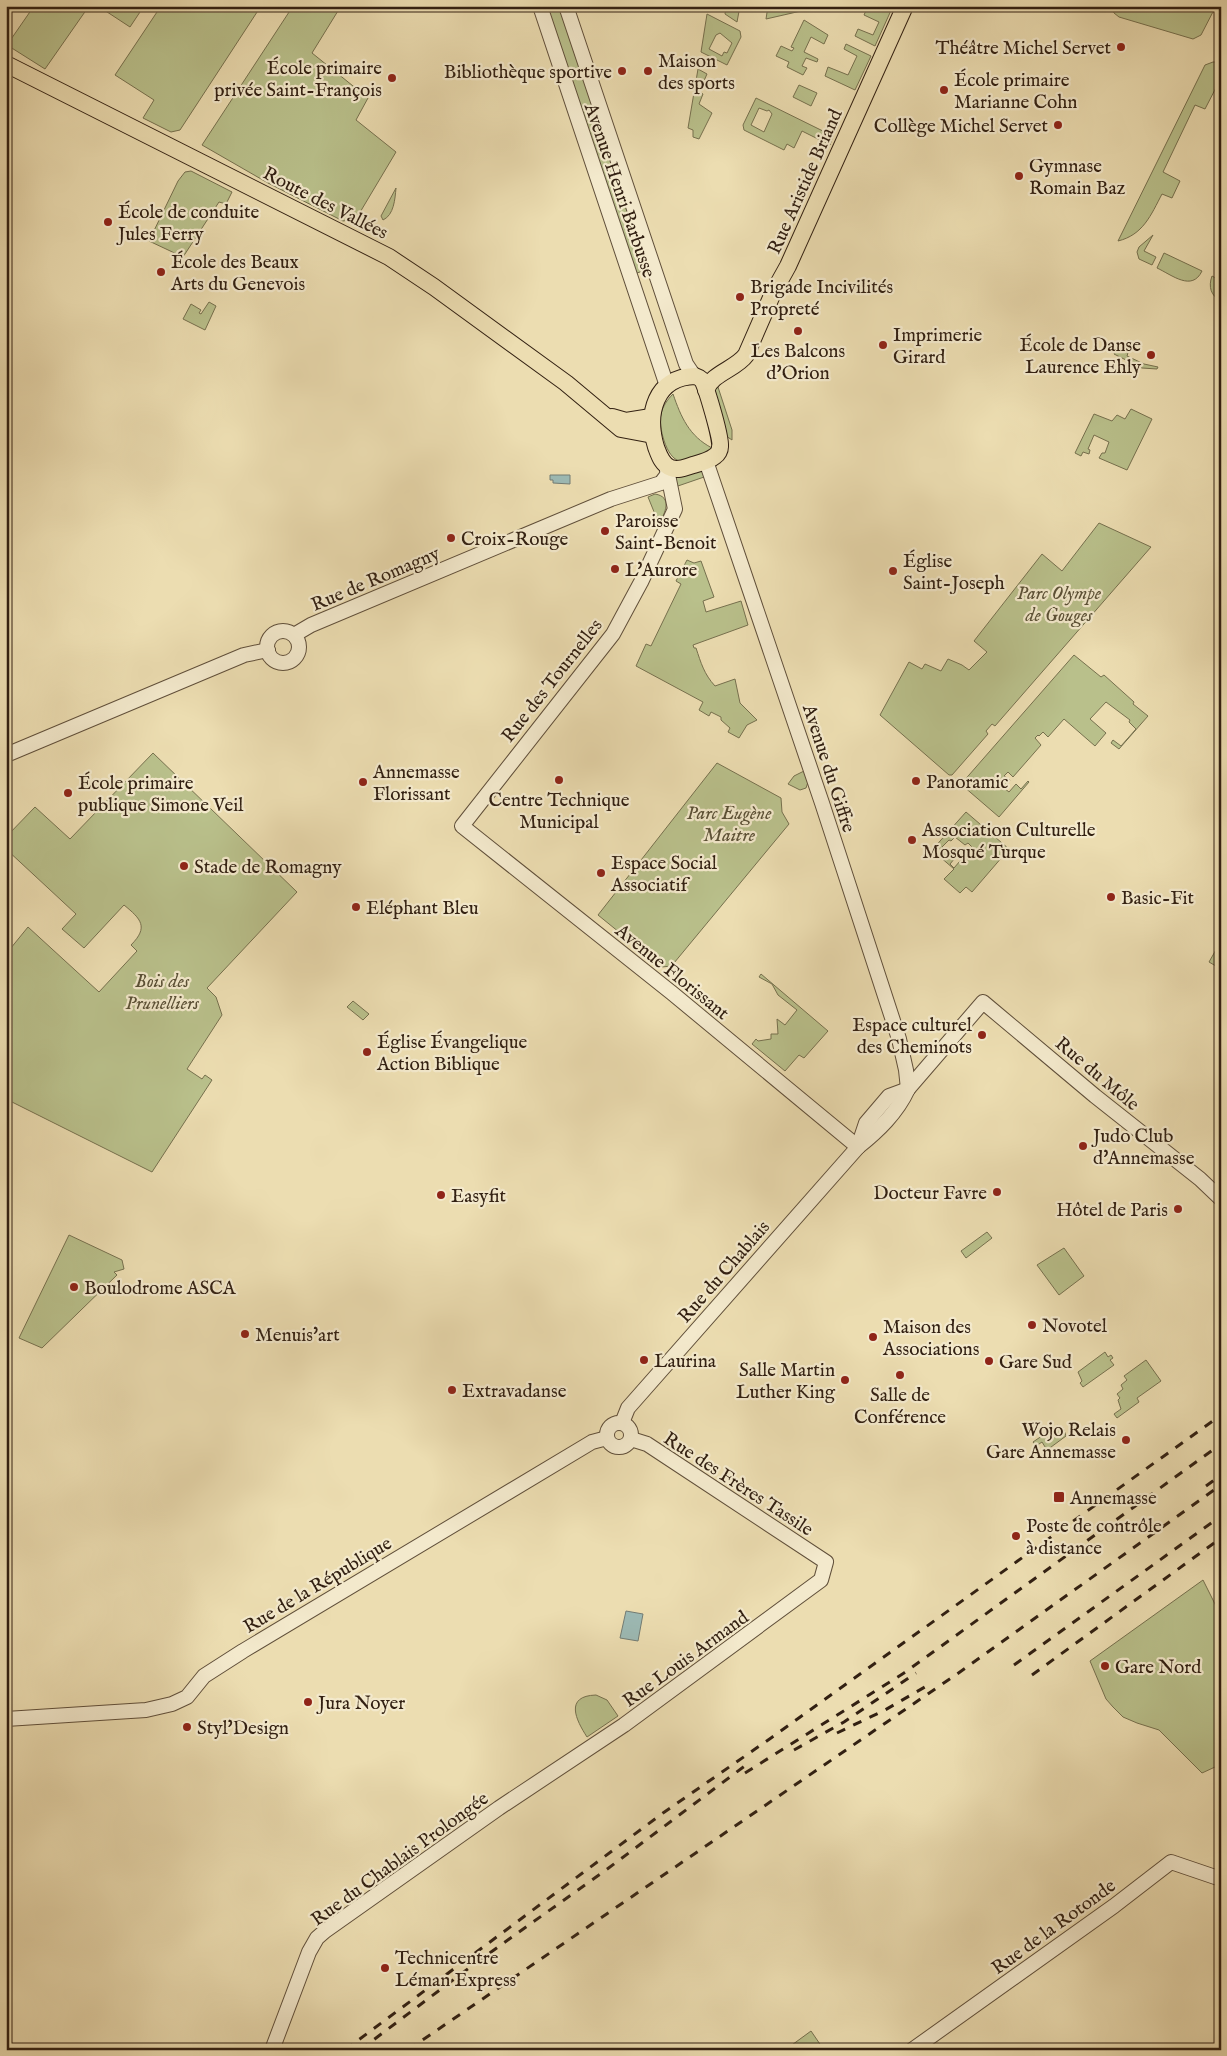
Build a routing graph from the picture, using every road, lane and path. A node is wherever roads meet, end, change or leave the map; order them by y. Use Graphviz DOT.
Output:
graph roads {
  1 [pos="540,6"];
  2 [pos="566,6"];
  3 [pos="905,6"];
  4 [pos="6,64"];
  5 [pos="699,381"];
  6 [pos="667,386"];
  7 [pos="605,414"];
  8 [pos="652,417"];
  9 [pos="653,435"];
  10 [pos="706,461"];
  11 [pos="668,469"];
  12 [pos="294,635"];
  13 [pos="268,650"];
  14 [pos="6,755"];
  15 [pos="462,826"];
  16 [pos="983,1002"];
  17 [pos="908,1090"];
  18 [pos="858,1147"];
  19 [pos="1217,1195"];
  20 [pos="622,1423"];
  21 [pos="607,1438"];
  22 [pos="631,1439"];
  23 [pos="826,1562"];
  24 [pos="6,1718"];
  25 [pos="37,1718"];
  26 [pos="6,1728"];
  27 [pos="551,1773"];
  28 [pos="1221,1879"];
  29 [pos="272,2050"];
  30 [pos="912,2050"];
  1 -- 6 [label="street, Avenue Henri Barbusse"];
  2 -- 5 [label="street, Avenue Henri Barbusse"];
  3 -- 5 [label="main road, Rue Aristide Briand"];
  4 -- 7 [label="main road, Route des Vallées"];
  5 -- 6 [label="main road"];
  5 -- 10 [label="main road"];
  6 -- 8 [label="main road"];
  7 -- 8 [label="main road, Route des Vallées"];
  7 -- 9 [label="main road, Route des Vallées"];
  8 -- 9 [label="main road"];
  9 -- 11 [label="main road"];
  10 -- 11 [label="main road"];
  10 -- 17 [label="street, Avenue du Giffre"];
  11 -- 12 [label="street, Rue de Romagny"];
  11 -- 15 [label="street, Rue des Tournelles"];
  12 -- 13 [label="street"];
  12 -- 13 [label="street"];
  13 -- 14 [label="street"];
  15 -- 18 [label="street, Avenue Florissant"];
  16 -- 17 [label="street, Rue du Chablais"];
  16 -- 19 [label="street, Rue du Môle"];
  17 -- 18 [label="street, Rue du Chablais"];
  18 -- 20 [label="street, Rue du Chablais"];
  20 -- 21 [label="street"];
  20 -- 22 [label="street"];
  21 -- 22 [label="street"];
  21 -- 25 [label="street, Rue de la République"];
  22 -- 23 [label="street, Rue des Frères Tassile"];
  23 -- 27 [label="street, Rue Louis Armand"];
  24 -- 25 [label="street, Rue de la République"];
  25 -- 26 [label="street, Rue de la République"];
  27 -- 29 [label="street, Rue du Chablais Prolongée"];
  28 -- 30 [label="street, Rue de la Rotonde"];
}
